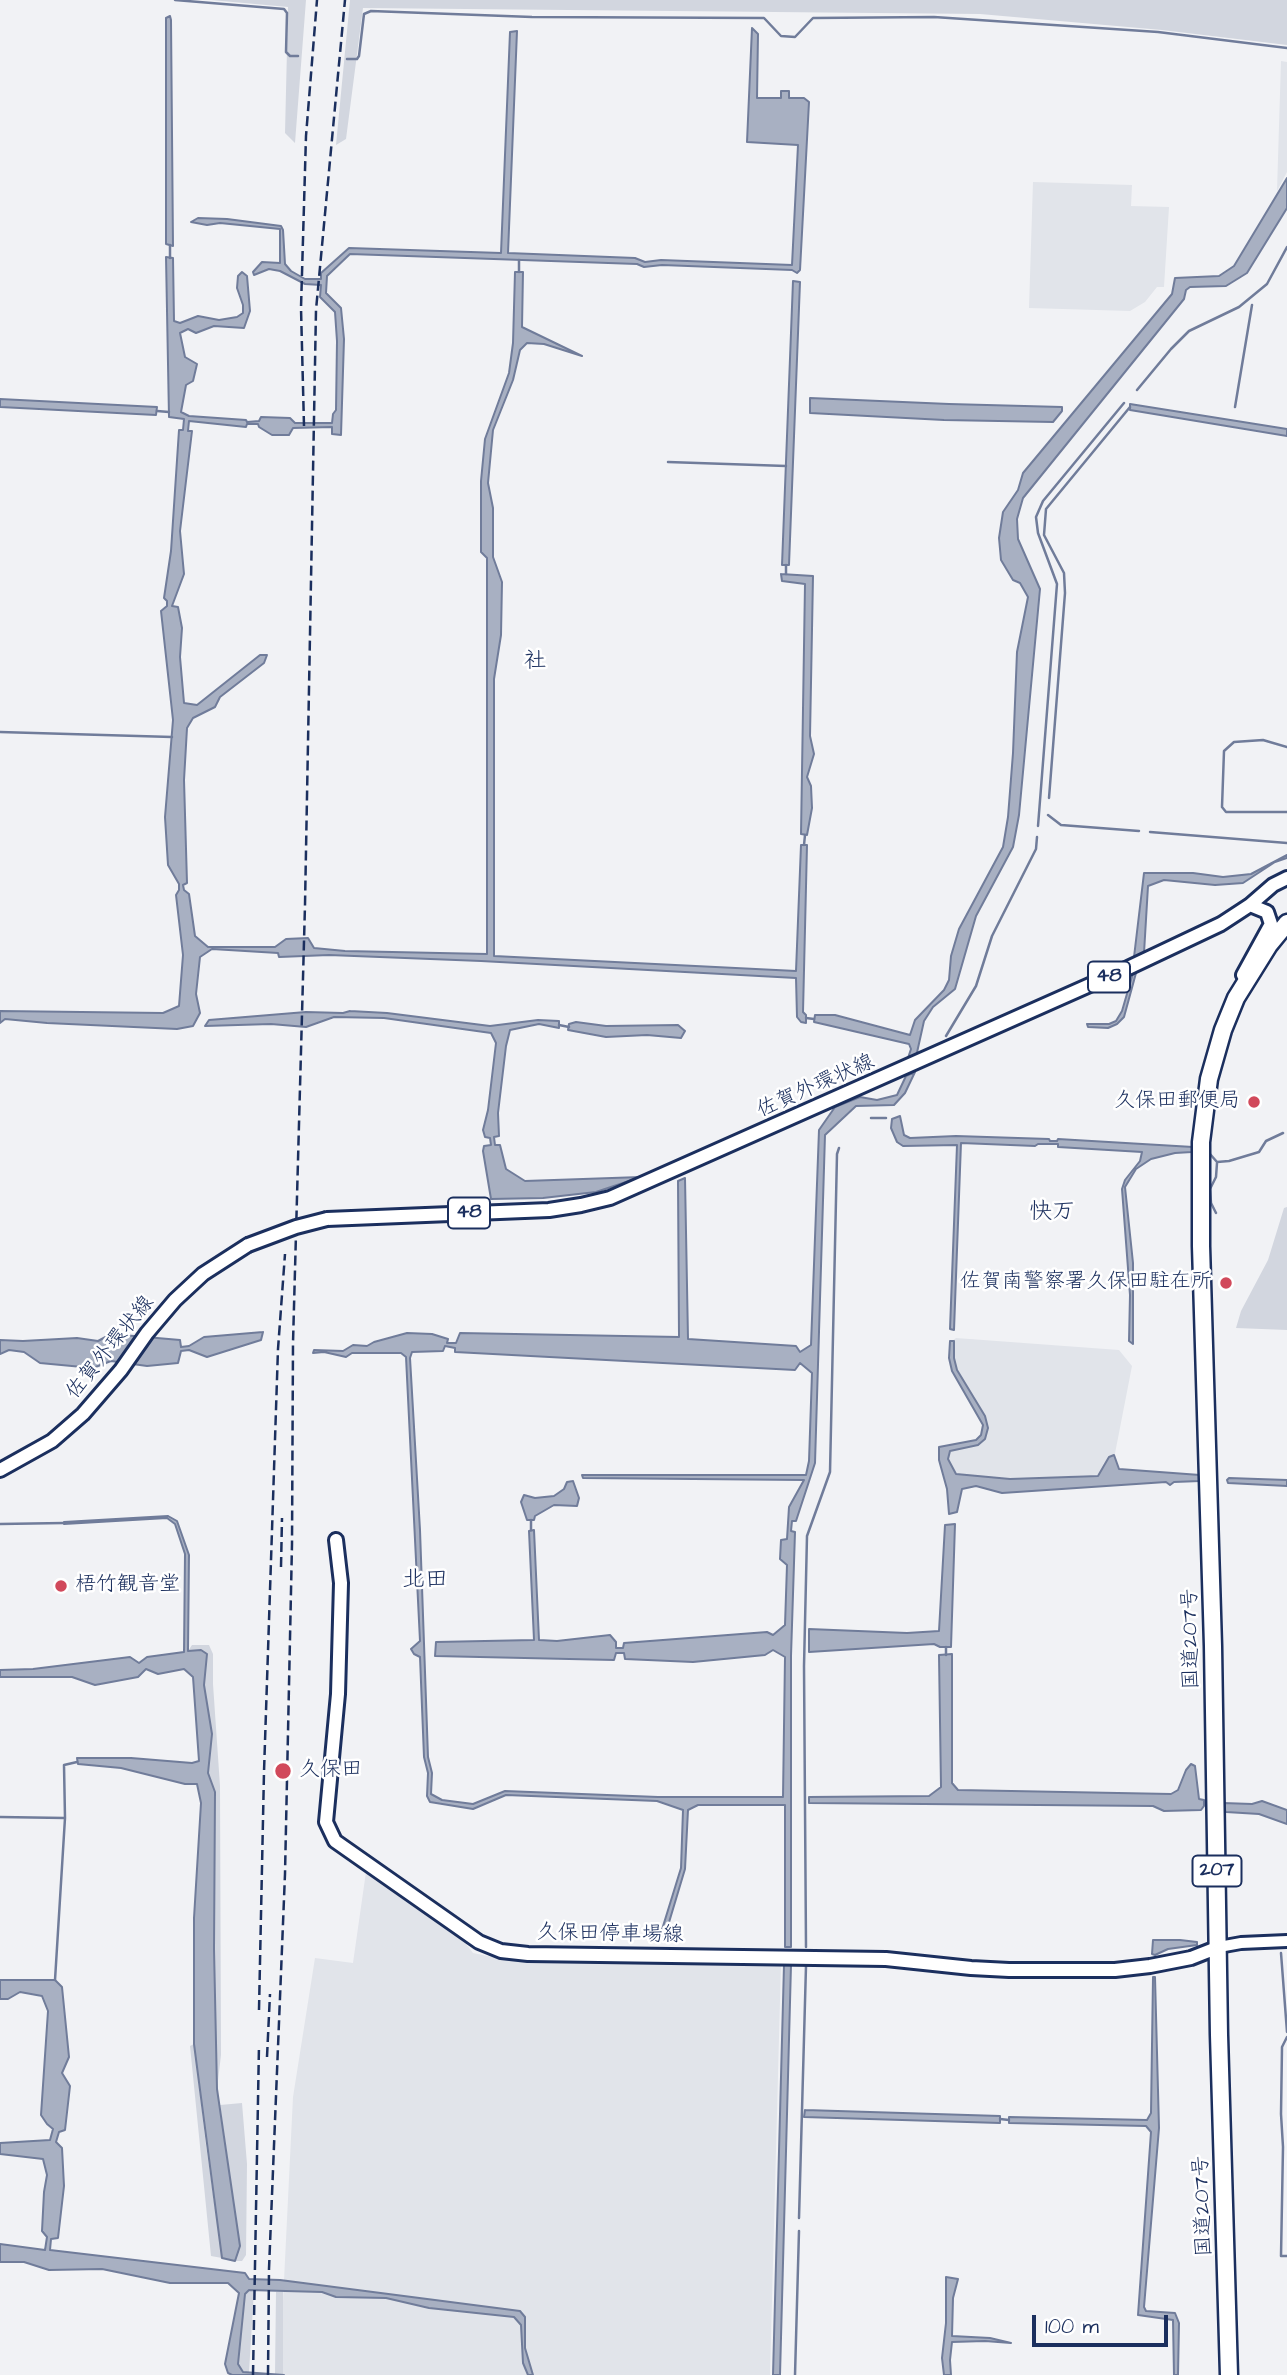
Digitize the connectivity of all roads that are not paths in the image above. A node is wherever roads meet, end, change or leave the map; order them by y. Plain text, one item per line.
1 (1287, 878) edge
2 (1250, 905) junction
3 (1287, 922) edge
4 (1236, 998) junction
5 (0, 1470) edge
6 (336, 1540) dead end
7 (1287, 1941) edge
8 (1219, 1947) junction
9 (1229, 2375) edge

1 - 2 main road, 佐賀外環状線 / 48
2 - 4 main road
2 - 5 main road, 佐賀外環状線 / 48, bridge
3 - 4 highway, 国道207号 / 207
4 - 8 highway, 国道207号 / 207
6 - 8 main road, 久保田停車場線
7 - 8 street
8 - 9 highway, 国道207号 / 207

